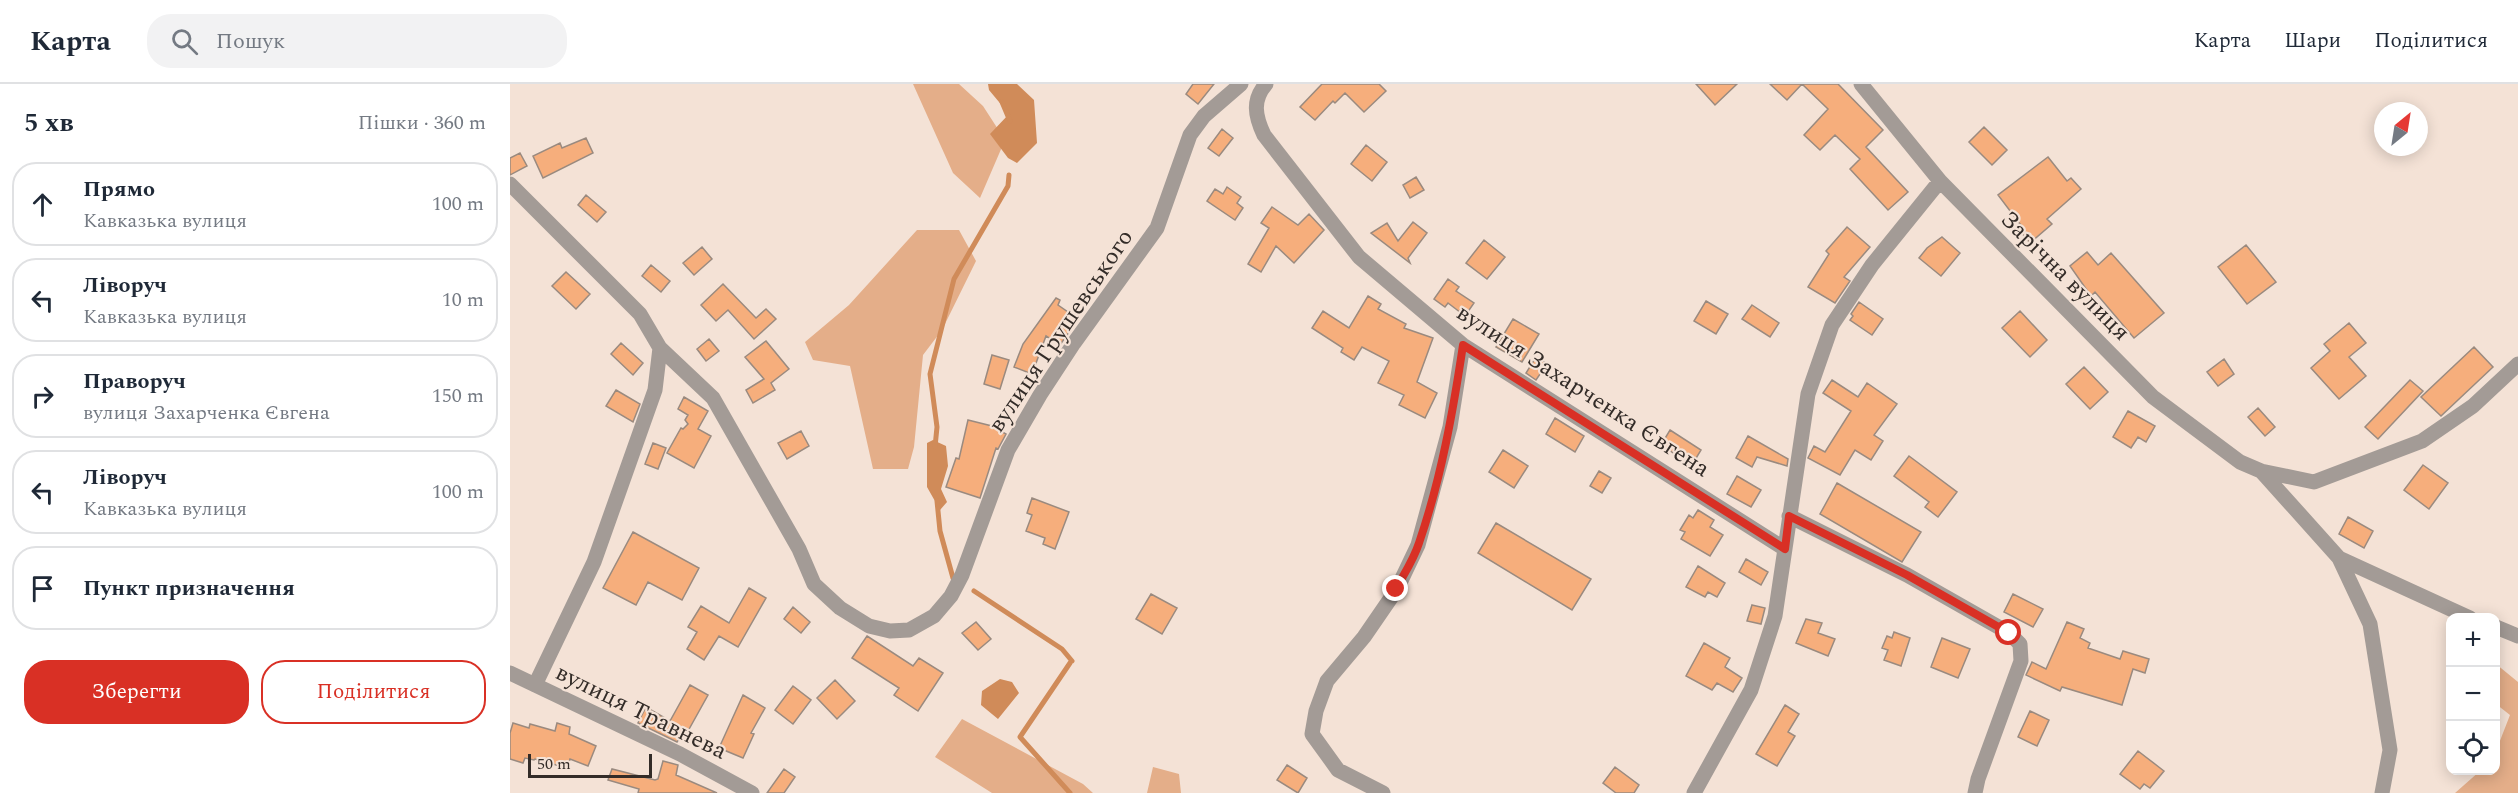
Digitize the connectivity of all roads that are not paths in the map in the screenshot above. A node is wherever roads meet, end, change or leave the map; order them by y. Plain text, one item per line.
1 (1241, 84) edge
2 (1266, 84) edge
3 (1861, 84) edge
4 (1940, 181) junction
5 (510, 184) edge
6 (1463, 345) junction
7 (660, 348) junction
8 (2518, 364) edge
9 (2261, 471) junction
10 (1789, 516) junction
11 (1785, 549) junction
12 (2338, 558) junction
13 (2459, 613) edge
14 (2500, 629) edge
15 (2518, 636) edge
16 (510, 673) edge
17 (535, 685) junction
18 (752, 793) edge
19 (1383, 793) edge
20 (1694, 793) edge
21 (1975, 793) edge
22 (2382, 793) edge

1 - 7 street, вулиця Грушевського
2 - 6 street, вулиця Захарченка Євгена
3 - 4 street, Зарічна вулиця
4 - 9 street, Зарічна вулиця
4 - 10 street
5 - 7 street, вулиця Грушевського
6 - 11 street, вулиця Захарченка Євгена
6 - 19 street
7 - 17 street
8 - 9 street, Зарічна вулиця
9 - 12 street, Зарічна вулиця
10 - 11 street
10 - 21 street
11 - 20 street
12 - 13 street, Зарічна вулиця
12 - 22 street
14 - 15 street
16 - 17 street, вулиця Травнева
17 - 18 street, вулиця Травнева

